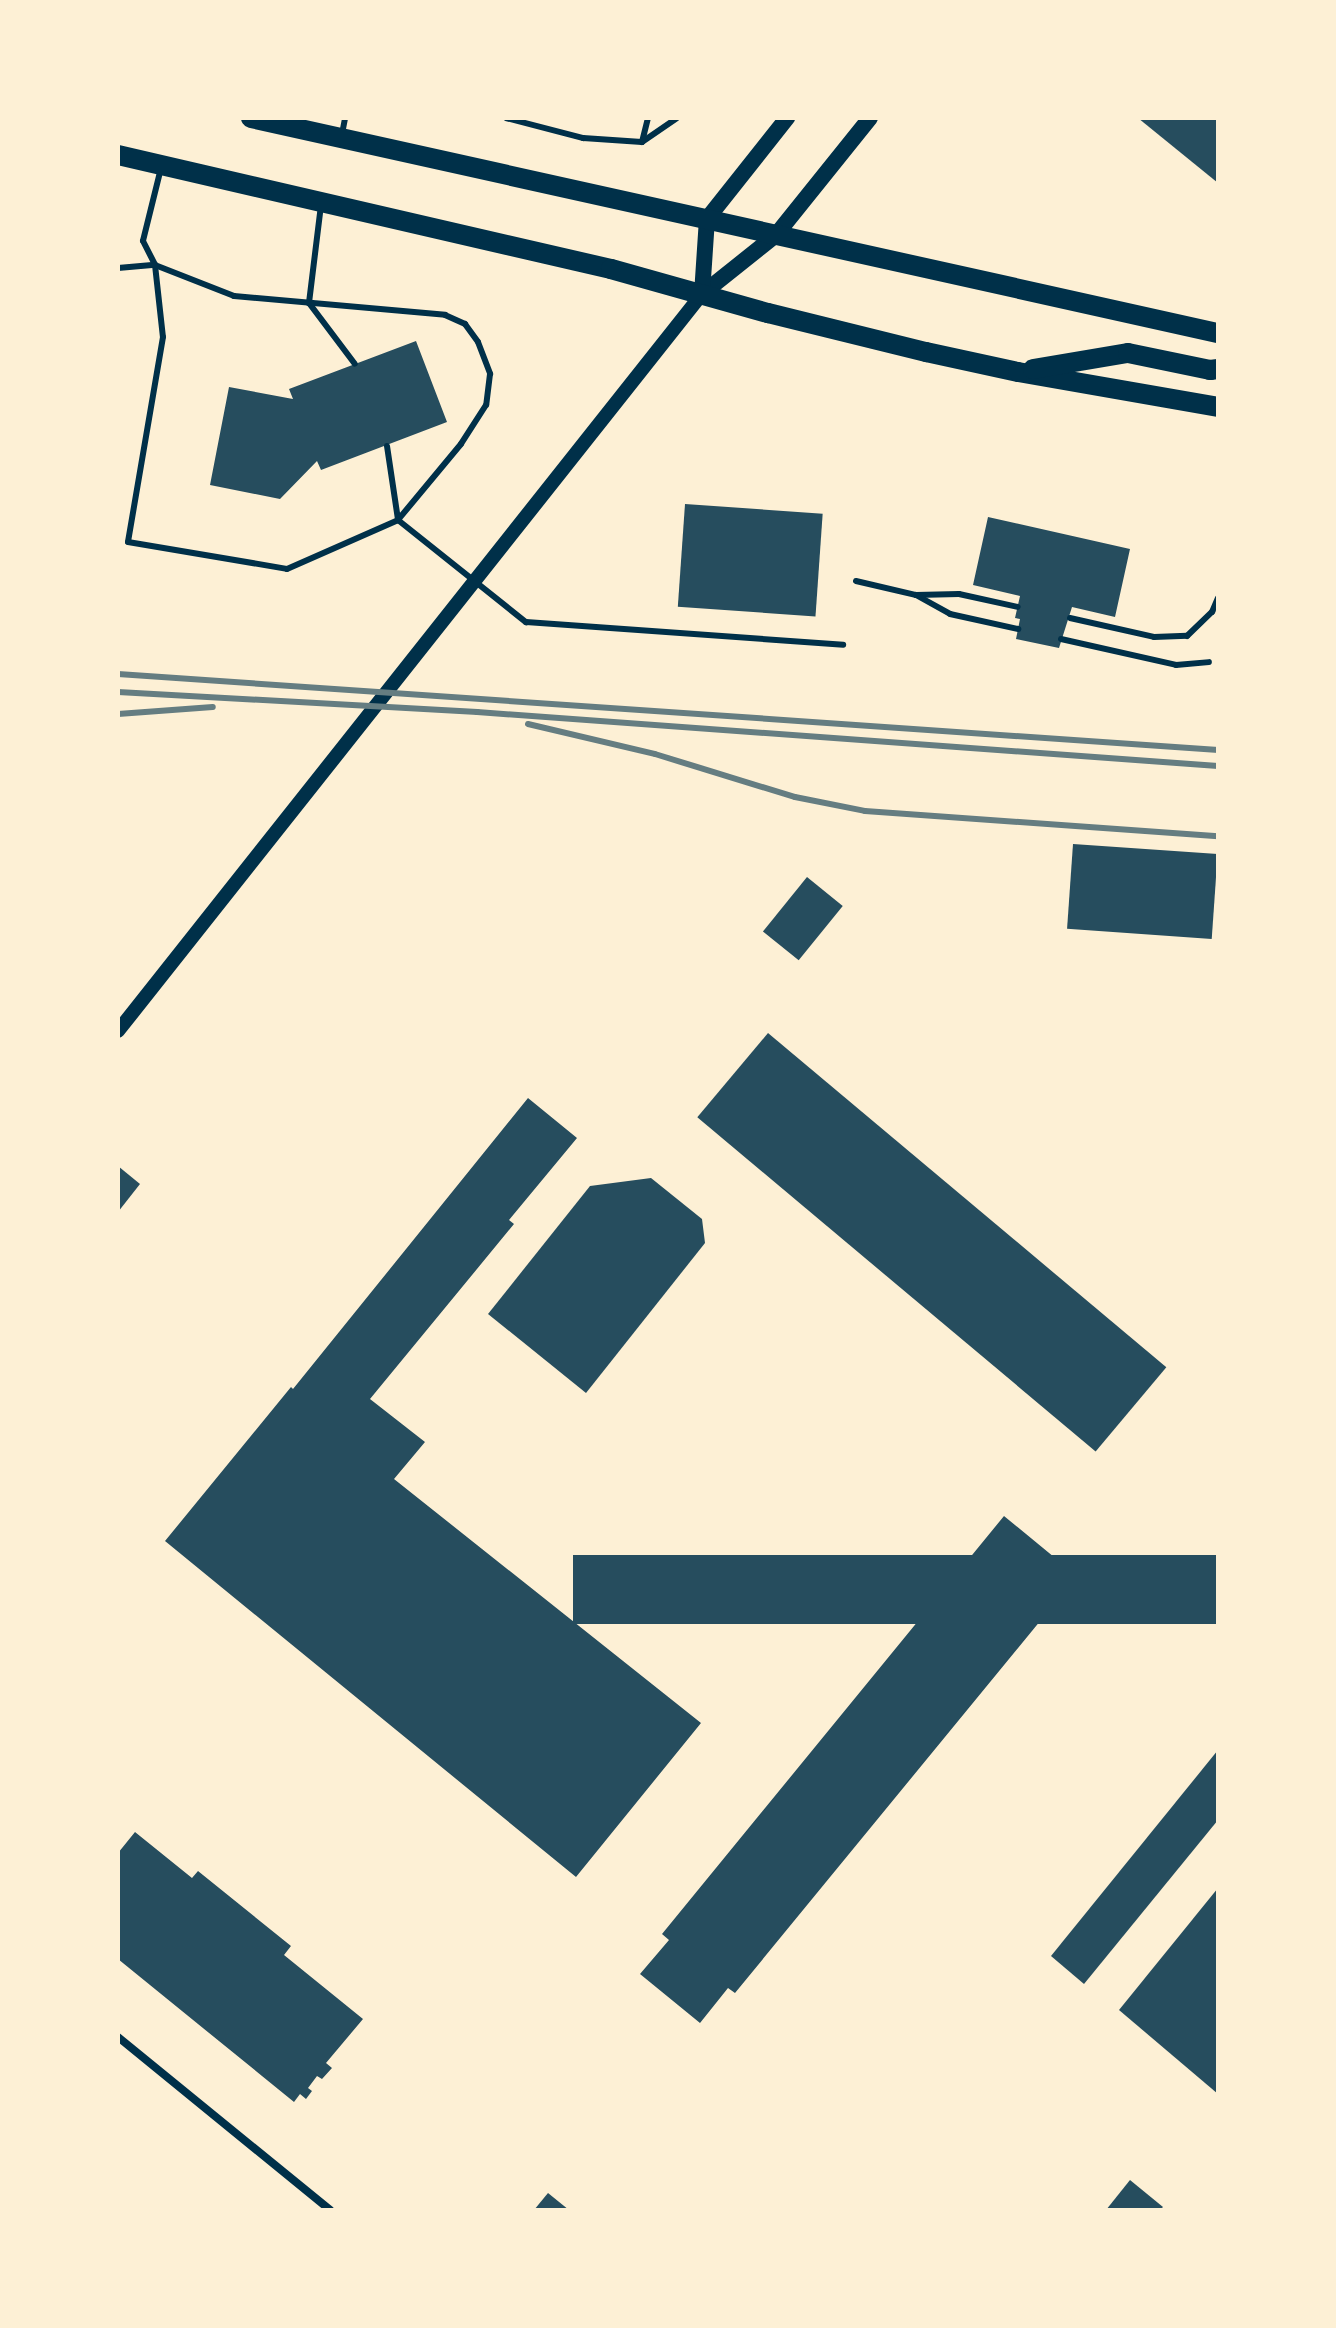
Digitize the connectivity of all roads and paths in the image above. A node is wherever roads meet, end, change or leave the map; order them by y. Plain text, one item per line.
1 (251, 118) edge
2 (506, 118) edge
3 (648, 118) edge
4 (677, 118) edge
5 (787, 118) edge
6 (870, 118) edge
7 (343, 128) edge
8 (642, 142) junction
9 (118, 155) edge
10 (162, 165) junction
11 (321, 201) junction
12 (707, 219) junction
13 (776, 235) junction
14 (155, 265) junction
15 (118, 268) edge
16 (702, 294) junction
17 (309, 303) junction
18 (1218, 333) edge
19 (355, 364) dead end
20 (1218, 369) edge
21 (1018, 372) junction
22 (1218, 407) edge
23 (387, 446) dead end
24 (398, 520) junction
25 (128, 542) junction
26 (118, 544) edge
27 (473, 581) junction
28 (856, 581) dead end
29 (916, 595) junction
30 (1218, 598) edge
31 (1018, 607) dead end
32 (1070, 618) dead end
33 (1018, 629) dead end
34 (1061, 639) dead end
35 (843, 645) dead end
36 (1209, 662) dead end
37 (118, 1031) edge
38 (118, 2037) edge
39 (330, 2210) edge

1 - 7 main road
2 - 8 lane
3 - 8 lane
4 - 8 lane
5 - 12 main road
6 - 13 main road
7 - 12 main road
9 - 10 main road
10 - 11 main road
10 - 14 lane
11 - 16 main road
11 - 17 lane
12 - 13 main road
12 - 16 main road
13 - 16 main road
13 - 18 main road
14 - 15 lane
14 - 17 lane
14 - 25 lane
16 - 21 main road
16 - 27 street
17 - 19 lane
17 - 24 lane
20 - 21 main road
21 - 22 main road
23 - 24 lane
24 - 25 lane
24 - 27 lane
25 - 26 lane
27 - 35 lane
27 - 37 street
28 - 29 lane
29 - 31 lane
29 - 33 lane
30 - 32 lane
34 - 36 lane
38 - 39 street

